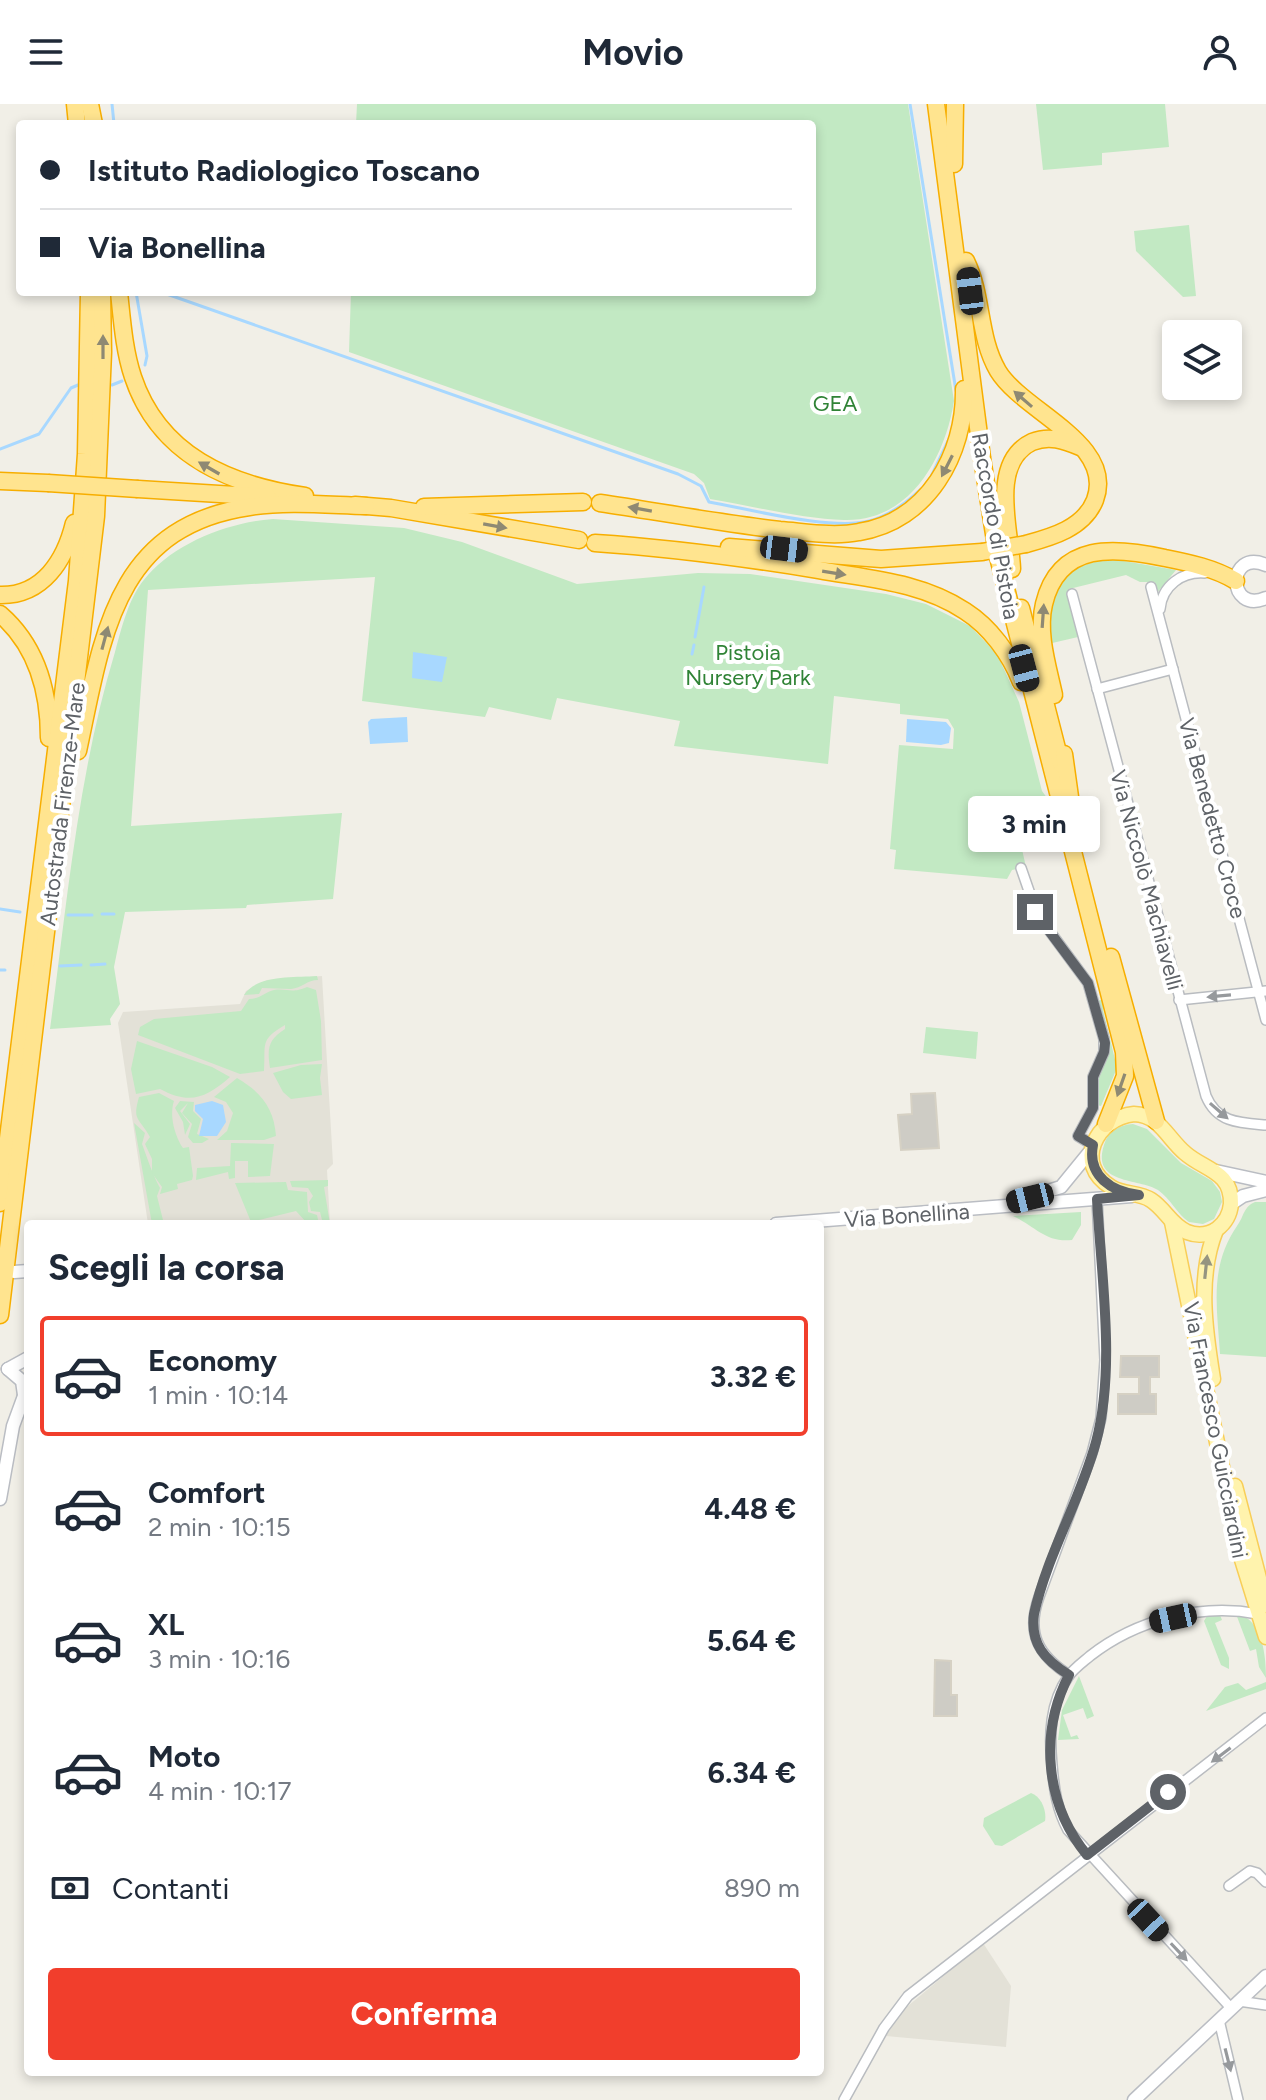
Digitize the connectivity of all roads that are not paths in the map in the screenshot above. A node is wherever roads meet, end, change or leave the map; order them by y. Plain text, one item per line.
1 (926, 104) edge
2 (936, 104) edge
3 (945, 104) edge
4 (955, 104) edge
5 (949, 165) junction
6 (966, 261) junction
7 (89, 296) edge
8 (102, 296) edge
9 (120, 296) edge
10 (966, 335) junction
11 (1082, 448) junction
12 (86, 454) junction
13 (0, 481) edge
14 (366, 506) junction
15 (391, 508) junction
16 (681, 517) junction
17 (674, 548) junction
18 (784, 549) junction
19 (1266, 565) edge
20 (1012, 569) junction
21 (1236, 583) junction
22 (1151, 587) dead end
23 (1072, 594) dead end
24 (0, 595) edge
25 (1266, 598) edge
26 (0, 614) edge
27 (1160, 617) junction
28 (1173, 669) junction
29 (1097, 689) junction
30 (1043, 739) junction
31 (1071, 804) junction
32 (1021, 868) dead end
33 (47, 878) junction
34 (1262, 992) edge
35 (1179, 1000) junction
36 (1266, 1020) edge
37 (1156, 1121) junction
38 (1106, 1124) junction
39 (1266, 1125) edge
40 (1093, 1147) junction
41 (1216, 1171) junction
42 (1266, 1182) edge
43 (1266, 1190) edge
44 (1139, 1195) junction
45 (1097, 1199) junction
46 (0, 1203) edge
47 (1231, 1204) junction
48 (989, 1209) junction
49 (824, 1221) edge
50 (1172, 1222) junction
51 (1216, 1230) junction
52 (0, 1315) edge
53 (24, 1360) edge
54 (24, 1386) edge
55 (24, 1397) edge
56 (0, 1499) edge
57 (1250, 1592) junction
58 (1232, 1609) junction
59 (1262, 1610) edge
60 (1266, 1637) edge
61 (1069, 1675) junction
62 (1266, 1718) edge
63 (1087, 1855) junction
64 (1266, 1882) edge
65 (1229, 1886) dead end
66 (1266, 1976) edge
67 (1235, 2004) junction
68 (1266, 2005) edge
69 (1219, 2020) junction
70 (844, 2100) edge
71 (1134, 2100) edge
72 (1238, 2100) edge

1 - 5 highway
2 - 5 highway, Raccordo di Pistoia
3 - 5 highway, Raccordo di Pistoia
4 - 5 highway
5 - 6 highway, Raccordo di Pistoia
5 - 10 highway, Raccordo di Pistoia
11 -> 6 highway
6 - 20 highway, Raccordo di Pistoia
7 - 12 highway, Autostrada Firenze-Mare
33 -> 8 highway, Autostrada Firenze-Mare
14 -> 9 highway
10 -> 16 highway
10 - 30 highway, Raccordo di Pistoia
11 - 18 highway, bridge
11 - 20 highway
12 - 24 highway
12 - 33 highway, Autostrada Firenze-Mare
13 - 14 highway, bridge
14 - 15 highway
33 -> 14 highway
16 -> 15 highway
15 -> 17 highway
16 - 18 highway
17 - 18 highway
17 -> 30 highway
19 - 21 main road
20 - 31 highway, Raccordo di Pistoia
21 - 25 main road
21 - 27 street
31 -> 21 highway
22 - 27 street, Via Benedetto Croce
23 - 29 street, Via Niccolò Machiavelli
26 - 33 highway
27 - 28 street, Via Benedetto Croce
28 - 29 street
28 - 34 street, Via Benedetto Croce
29 - 35 street, Via Niccolò Machiavelli
30 -> 38 highway, Raccordo di Pistoia
31 - 37 highway, Raccordo di Pistoia
32 - 40 street
33 - 46 highway, Autostrada Firenze-Mare
33 - 52 highway, Autostrada Firenze-Mare
34 -> 35 street
34 - 36 street, Via Benedetto Croce
35 -> 39 street, Via Niccolò Machiavelli
37 - 38 main road
37 - 41 main road
38 - 40 main road
40 - 44 main road
40 - 48 main road, Via Bonellina
41 - 42 main road
41 - 47 main road
43 - 47 main road
44 - 45 main road, Via Bonellina
44 - 50 main road
45 - 48 main road, Via Bonellina
45 - 61 street
47 - 51 main road, Via Francesco Guicciardini
48 - 49 main road, Via Bonellina
50 - 51 main road
50 - 57 main road, Via Francesco Guicciardini
59 -> 51 main road, Via Francesco Guicciardini
53 - 54 main road
55 - 56 main road
57 - 58 street
57 - 59 main road, Via Francesco Guicciardini
58 - 59 street
58 - 61 street
59 - 60 main road, Via Francesco Guicciardini
61 - 63 street
62 -> 63 street
63 -> 67 street
63 - 70 street
64 - 65 street
66 - 67 main road
67 - 68 street
67 - 69 main road
69 - 71 main road
69 -> 72 street

